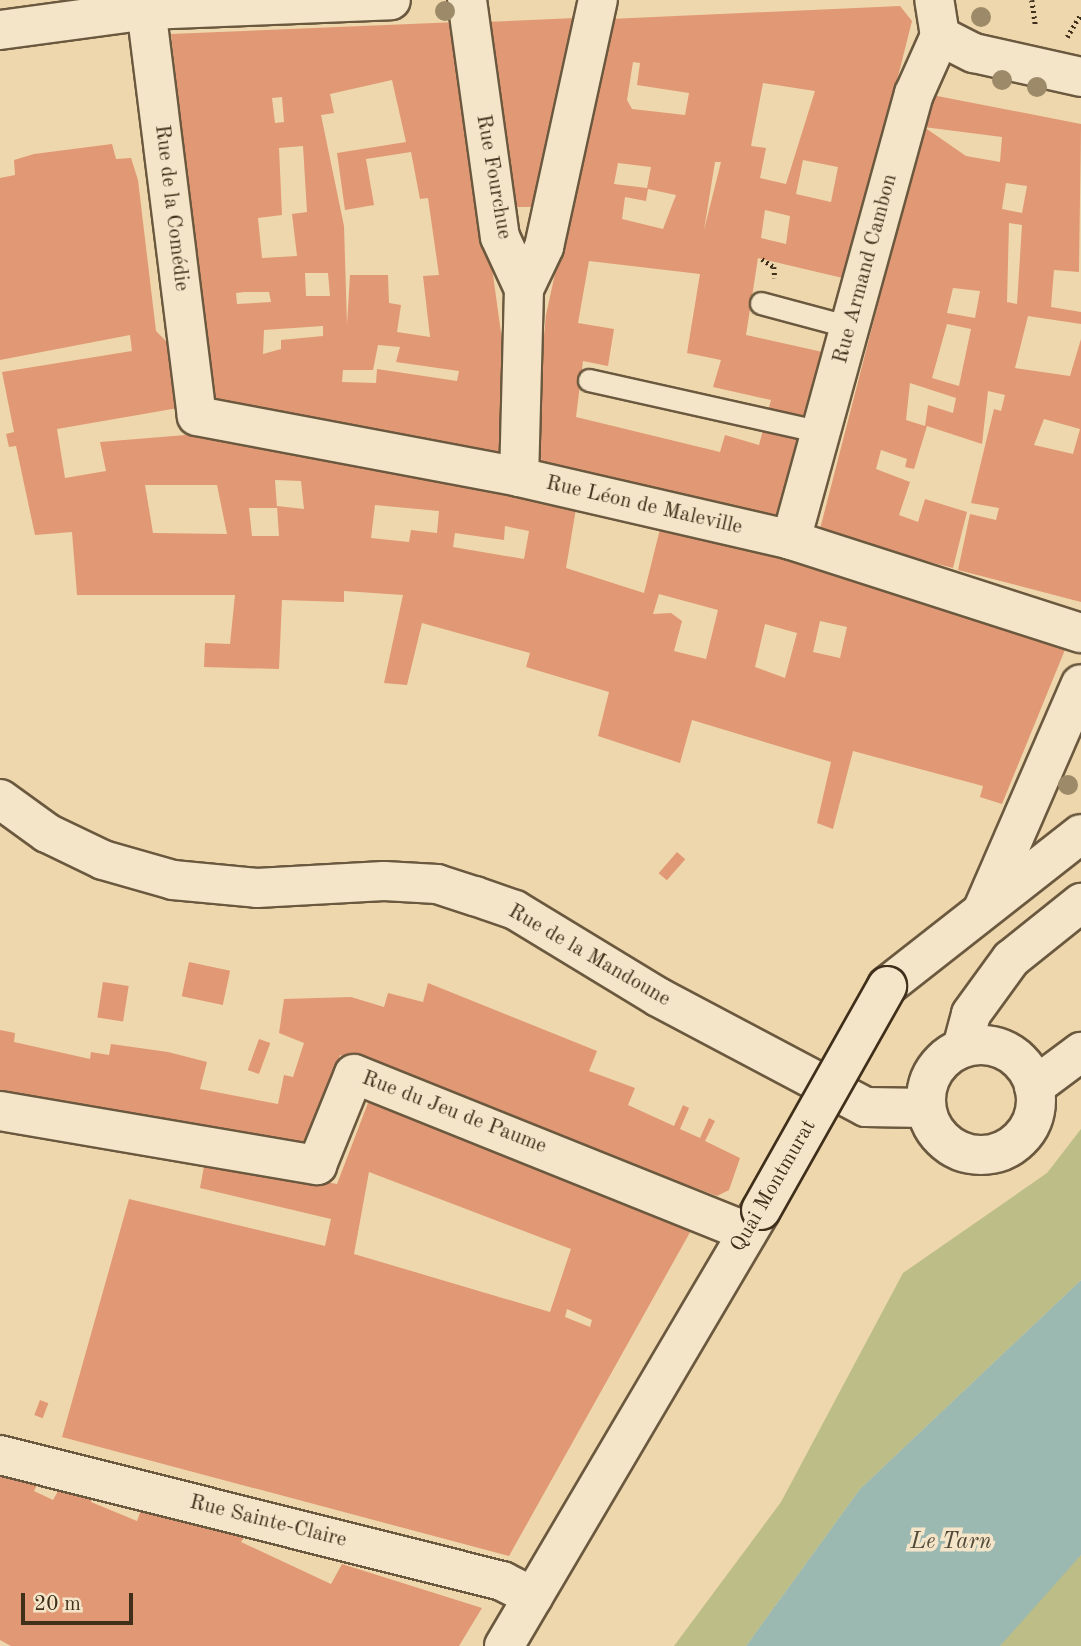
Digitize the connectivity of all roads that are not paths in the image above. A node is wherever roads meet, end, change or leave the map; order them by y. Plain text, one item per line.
1 (391, 0) edge
2 (467, 0) edge
3 (598, 0) edge
4 (146, 5) edge
5 (937, 18) edge
6 (0, 30) edge
7 (1081, 77) edge
8 (524, 289) junction
9 (761, 303) dead end
10 (850, 327) junction
11 (589, 380) dead end
12 (197, 416) joint
13 (821, 432) junction
14 (519, 477) junction
15 (791, 540) junction
16 (1081, 633) edge
17 (1081, 684) edge
18 (0, 799) edge
19 (1081, 834) edge
20 (1081, 903) edge
21 (983, 909) junction
22 (962, 1048) junction
23 (1081, 1052) edge
24 (1034, 1087) junction
25 (926, 1108) junction
26 (0, 1111) edge
27 (754, 1221) junction
28 (0, 1455) edge
29 (533, 1597) junction
30 (504, 1646) edge

1 - 4 street
2 - 8 street, Rue Fourchue
3 - 8 street
4 - 6 street
4 - 12 street, Rue de la Comédie
5 - 7 street
5 - 10 street, Rue Armand Cambon
8 - 14 street, Rue Fourchue
9 - 10 lane
10 - 13 street, Rue Armand Cambon
11 - 13 lane
12 - 14 street, Rue Léon de Maleville
13 - 15 street, Rue Armand Cambon
14 - 15 street, Rue Léon de Maleville
15 - 16 street, Rue Léon de Maleville
17 - 21 street
18 - 25 street, Rue de la Mandoune
19 - 21 street, Quai Montmurat
20 - 22 street
21 - 27 street, Quai Montmurat, bridge
22 - 24 street
22 - 25 street
23 - 24 street
24 - 25 street
26 - 27 street, Rue du Jeu de Paume
27 - 29 street, Quai Montmurat
28 - 29 street, Rue Sainte-Claire
29 - 30 street, Quai Montmurat

